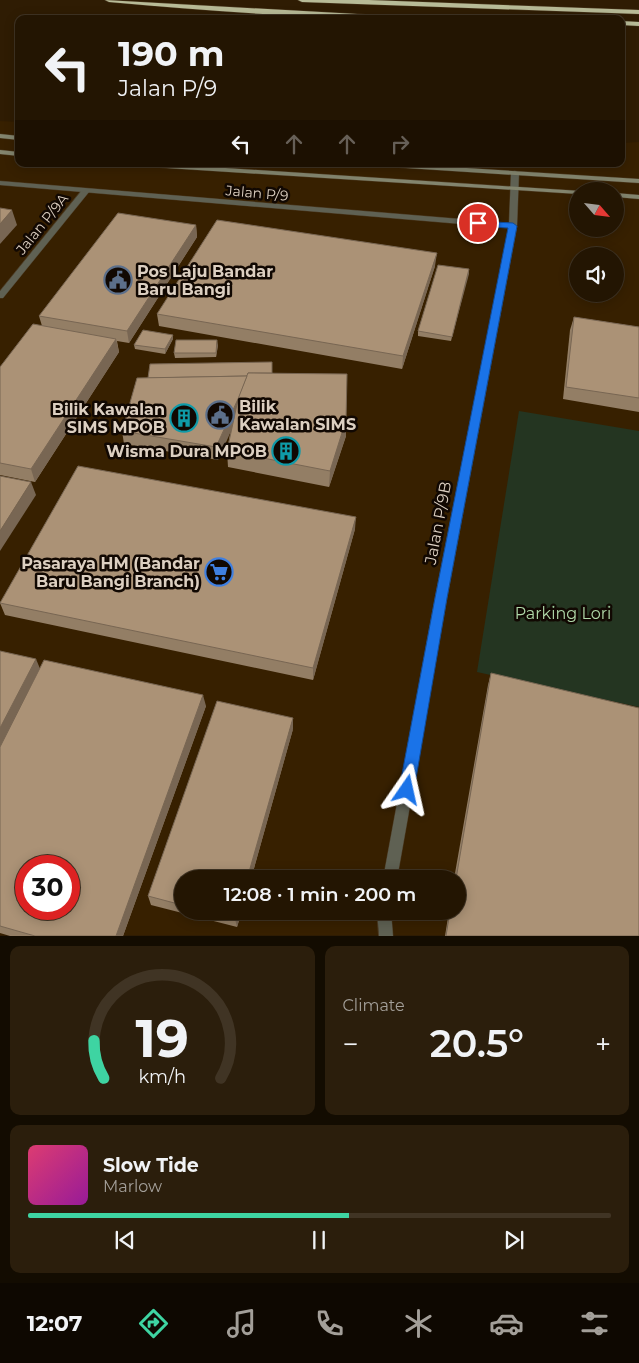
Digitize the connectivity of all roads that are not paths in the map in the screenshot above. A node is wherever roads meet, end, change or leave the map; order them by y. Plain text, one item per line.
1 (108, 0) edge
2 (302, 0) edge
3 (639, 12) edge
4 (335, 15) edge
5 (625, 23) edge
6 (639, 24) edge
7 (0, 136) edge
8 (15, 138) edge
9 (0, 152) edge
10 (15, 154) edge
11 (183, 167) edge
12 (422, 167) edge
13 (515, 173) junction
14 (639, 181) edge
15 (0, 183) edge
16 (516, 188) junction
17 (569, 191) edge
18 (85, 192) junction
19 (624, 196) edge
20 (639, 197) edge
21 (513, 226) junction
22 (0, 296) edge
23 (392, 870) edge
24 (385, 920) edge
25 (386, 936) edge

1 - 4 highway
2 - 3 highway
5 - 6 highway
7 - 8 main road
9 - 10 main road
11 - 16 main road
12 - 13 main road
13 - 14 main road
13 - 16 street, Jalan P/9B
15 - 18 street, Jalan P/9
16 - 17 main road
16 - 21 street, Jalan P/9B
18 - 21 street, Jalan P/9
18 - 22 street, Jalan P/9A
19 - 20 main road
21 - 23 street, Jalan P/9B
24 - 25 street

